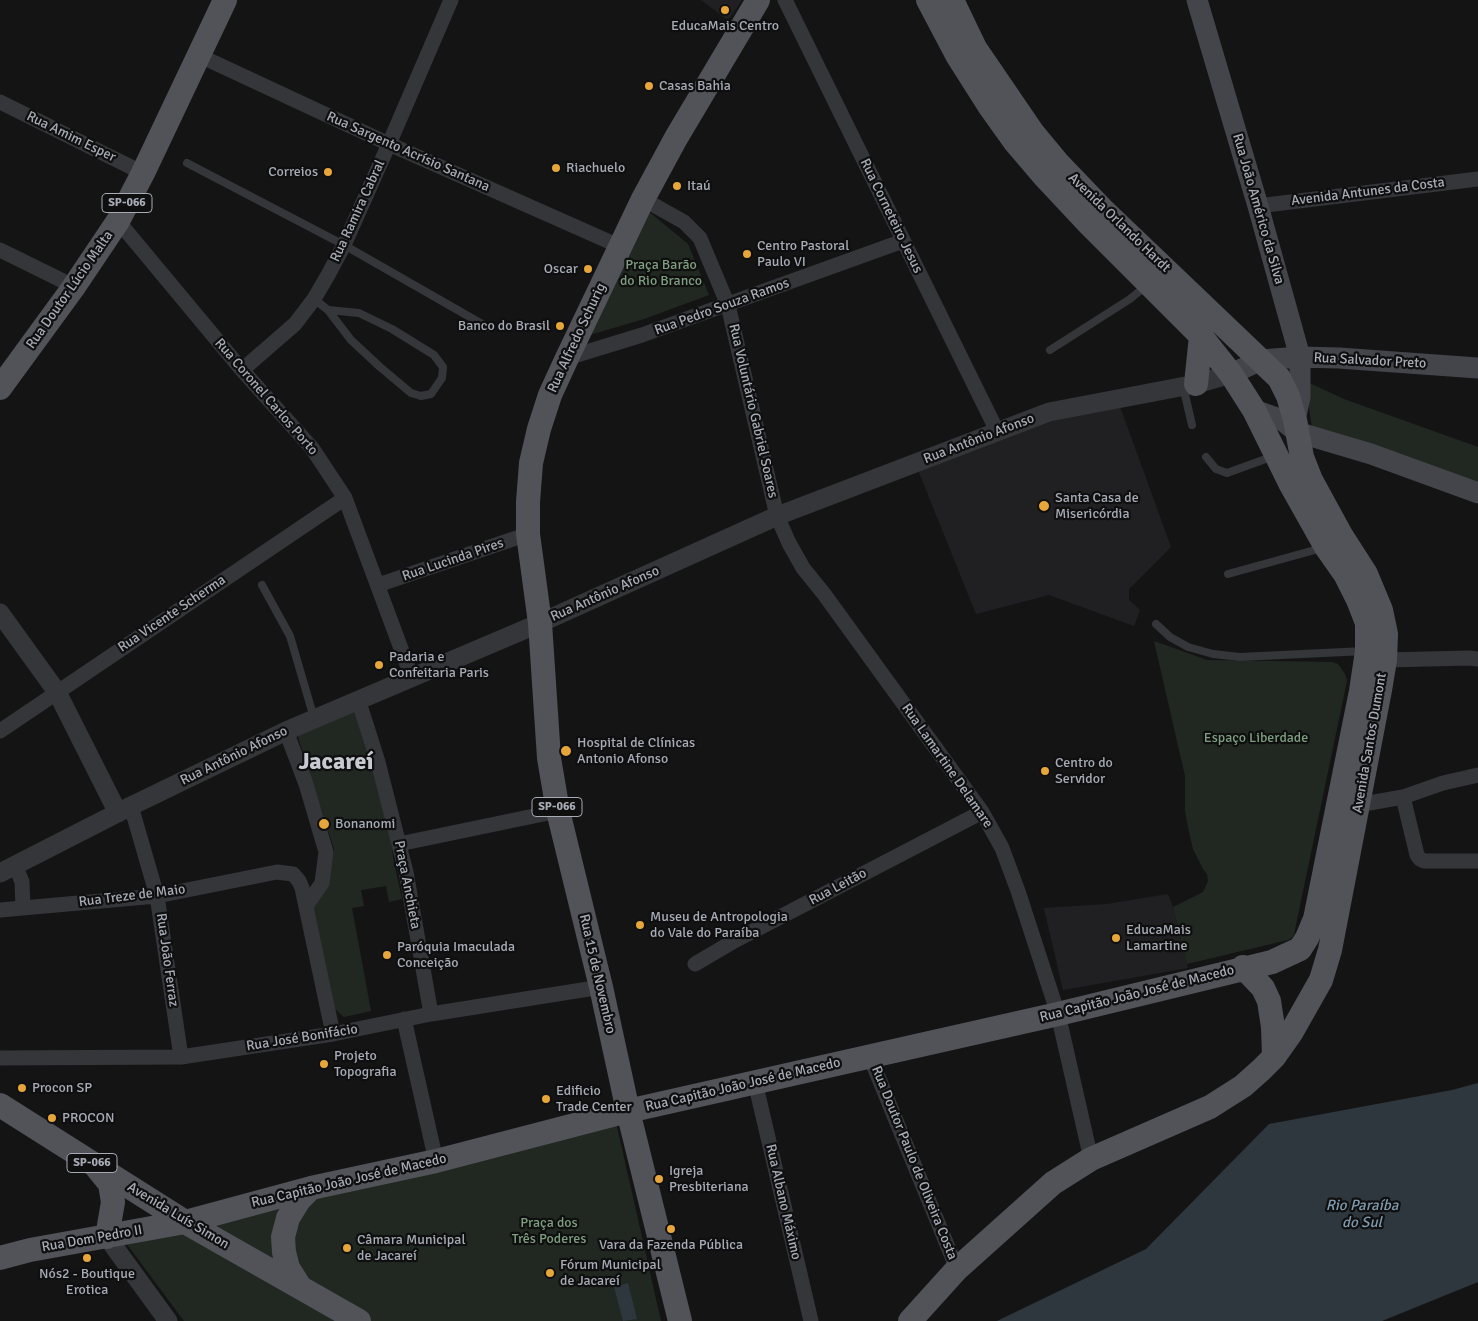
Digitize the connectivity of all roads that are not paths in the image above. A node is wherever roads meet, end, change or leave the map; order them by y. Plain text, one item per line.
1 (225, 0) edge
2 (451, 0) edge
3 (758, 0) edge
4 (785, 0) edge
5 (928, 0) edge
6 (952, 0) edge
7 (1197, 0) edge
8 (198, 56) junction
9 (0, 102) edge
10 (389, 144) junction
11 (187, 163) dead end
12 (143, 173) junction
13 (1478, 178) edge
14 (642, 199) junction
15 (1258, 206) junction
16 (118, 222) junction
17 (903, 241) junction
18 (344, 245) junction
19 (619, 246) junction
20 (0, 250) edge
21 (1148, 284) junction
22 (73, 288) junction
23 (314, 299) junction
24 (728, 305) junction
25 (328, 310) junction
26 (489, 328) dead end
27 (1201, 336) junction
28 (1050, 350) dead end
29 (1300, 357) junction
30 (567, 358) junction
31 (1261, 360) junction
32 (1478, 368) edge
33 (242, 370) junction
34 (1231, 374) junction
35 (1190, 385) junction
36 (0, 388) edge
37 (1254, 410) junction
38 (1192, 425) dead end
39 (1296, 426) junction
40 (997, 431) junction
41 (1276, 455) junction
42 (1206, 457) dead end
43 (1478, 493) edge
44 (345, 498) junction
45 (777, 516) junction
46 (528, 534) junction
47 (1326, 547) junction
48 (1228, 574) dead end
49 (378, 585) junction
50 (262, 586) dead end
51 (0, 613) edge
52 (540, 623) junction
53 (1156, 624) dead end
54 (1376, 656) junction
55 (1478, 660) edge
56 (412, 678) junction
57 (57, 692) junction
58 (358, 700) junction
59 (314, 718) junction
60 (0, 731) edge
61 (286, 731) junction
62 (1478, 775) edge
63 (1403, 797) junction
64 (1358, 805) junction
65 (125, 809) junction
66 (558, 811) junction
67 (982, 812) junction
68 (399, 844) junction
69 (1478, 860) edge
70 (6, 870) edge
71 (157, 896) junction
72 (306, 906) junction
73 (23, 908) junction
74 (0, 910) edge
75 (1300, 949) joint
76 (695, 964) dead end
77 (1243, 967) junction
78 (601, 988) junction
79 (431, 1014) junction
80 (1058, 1014) junction
81 (404, 1020) junction
82 (333, 1034) junction
83 (181, 1056) junction
84 (870, 1056) junction
85 (0, 1058) edge
86 (1274, 1058) junction
87 (755, 1082) junction
88 (0, 1104) edge
89 (628, 1111) junction
90 (1091, 1158) junction
91 (436, 1161) junction
92 (95, 1165) junction
93 (311, 1188) junction
94 (185, 1222) junction
95 (107, 1237) junction
96 (0, 1258) edge
97 (957, 1269) junction
98 (300, 1288) junction
99 (168, 1321) edge
100 (359, 1321) edge
101 (680, 1321) edge
102 (811, 1321) edge
103 (910, 1321) edge

1 - 8 main road, Rua Doutor Lúcio Malta / SP-066
2 - 10 street, Rua Ramira Cabral
3 - 14 main road, Rua Alfredo Schurig / SP-066
4 - 17 street, Rua Corneteiro Jesus
5 - 21 main road, Avenida Orlando Hardt
6 - 31 main road, Avenida Orlando Hardt
7 - 15 main road, Rua João Américo da Silva
8 - 10 street, Rua Sargento Acrísio Santana
8 - 12 main road, Rua Doutor Lúcio Malta / SP-066
9 - 12 street, Rua Amim Esper
10 - 18 street, Rua Ramira Cabral
10 - 19 street, Rua Sargento Acrísio Santana
11 - 18 lane
12 - 16 main road, Rua Doutor Lúcio Malta / SP-066
13 - 15 street, Avenida Antunes da Costa
14 - 19 main road, Rua Alfredo Schurig / SP-066
14 - 24 street
15 - 29 main road, Rua João Américo da Silva
16 - 22 main road, Rua Doutor Lúcio Malta / SP-066
16 - 33 street, Rua Coronel Carlos Porto
17 - 24 street, Rua Pedro Souza Ramos
17 - 40 street, Rua Corneteiro Jesus
18 - 23 street, Rua Ramira Cabral
18 - 26 lane
19 - 30 main road, Rua Alfredo Schurig / SP-066
20 - 22 street
21 - 27 main road, Avenida Orlando Hardt
21 - 28 lane
22 - 36 main road, Rua Doutor Lúcio Malta / SP-066
23 - 25 lane
23 - 33 street, Rua Ramira Cabral
24 - 30 street, Rua Pedro Souza Ramos
24 - 45 street, Rua Voluntário Gabriel Soares
25 - 25 lane
27 - 34 main road, Avenida Orlando Hardt
27 - 35 main road
29 - 31 main road, Rua Salvador Preto
29 - 32 main road, Rua Salvador Preto
29 - 39 main road, Rua João Américo da Silva
30 - 46 main road, Rua Alfredo Schurig / SP-066
31 - 34 main road
31 - 39 main road, Avenida Orlando Hardt
33 - 44 street, Rua Coronel Carlos Porto
34 - 35 street, Rua Antônio Afonso
34 - 37 main road, Avenida Santos Dumont
35 - 38 lane
35 - 40 street, Rua Antônio Afonso
37 - 39 main road
37 - 41 main road, Avenida Santos Dumont
39 - 43 main road
39 - 54 main road, Avenida Santos Dumont
40 - 45 street, Rua Antônio Afonso
41 - 42 lane
41 - 47 main road, Avenida Santos Dumont
44 - 49 street, Rua Coronel Carlos Porto
44 - 57 street, Rua Vicente Scherma
45 - 52 street, Rua Antônio Afonso
45 - 67 street, Rua Lamartine Delamare
46 - 49 street, Rua Lucinda Pires
46 - 52 main road, Rua Alfredo Schurig / SP-066
47 - 48 lane
47 - 54 main road, Avenida Santos Dumont
49 - 56 street, Rua Coronel Carlos Porto
50 - 59 lane
51 - 57 street
52 - 56 street, Rua Antônio Afonso
52 - 66 main road, Rua 15 de Novembro / SP-066
53 - 54 lane
54 - 55 street
54 - 64 main road, Avenida Santos Dumont
54 - 75 main road, Avenida Santos Dumont
56 - 58 street, Rua Antônio Afonso
57 - 60 street, Rua Vicente Scherma
57 - 65 street
58 - 59 street, Rua Antônio Afonso
58 - 68 street, Praça Anchieta
59 - 61 street, Rua Antônio Afonso
61 - 65 street, Rua Antônio Afonso
61 - 72 street
62 - 63 street
63 - 64 street
63 - 69 street
64 - 86 main road, Avenida Santos Dumont
65 - 70 street, Rua Antônio Afonso
65 - 71 street, Rua João Ferraz
66 - 68 street
66 - 78 main road, Rua 15 de Novembro / SP-066
67 - 76 street, Rua Leitão
67 - 80 street, Rua Lamartine Delamare
68 - 79 street, Praça Anchieta
70 - 73 street
71 - 72 street, Rua Treze de Maio
71 - 73 street, Rua Treze de Maio
71 - 83 street, Rua João Ferraz
72 - 82 street
73 - 74 street, Rua Treze de Maio
75 - 77 main road, Rua Capitão João José de Macedo
77 - 80 main road, Rua Capitão João José de Macedo
77 - 86 main road
78 - 79 street, Rua José Bonifácio
78 - 89 main road, Rua 15 de Novembro / SP-066
79 - 81 street, Rua José Bonifácio
80 - 84 main road, Rua Capitão João José de Macedo
80 - 90 street, Rua Lamartine Delamare
81 - 82 street, Rua José Bonifácio
81 - 91 street
82 - 83 street, Rua José Bonifácio
83 - 85 street, Rua José Bonifácio
84 - 87 main road, Rua Capitão João José de Macedo
84 - 97 street, Rua Doutor Paulo de Oliveira Costa
86 - 90 main road, Avenida Santos Dumont
87 - 89 main road, Rua Capitão João José de Macedo
87 - 102 street, Rua Albano Máximo
88 - 92 main road, Avenida Luís Simon / SP-066
89 - 91 main road, Rua Capitão João José de Macedo
89 - 101 main road, Rua 15 de Novembro / SP-066
90 - 97 main road, Avenida Santos Dumont
91 - 93 main road, Rua Capitão João José de Macedo
92 - 94 main road, Avenida Luís Simon / SP-066
92 - 95 main road
93 - 94 main road, Rua Capitão João José de Macedo
93 - 98 main road
94 - 95 main road, Rua Dom Pedro II
94 - 98 main road, Avenida Luís Simon / SP-066
95 - 96 main road, Rua Dom Pedro II
95 - 99 street
97 - 103 main road, Avenida Santos Dumont
98 - 100 main road, Avenida Luís Simon / SP-066

